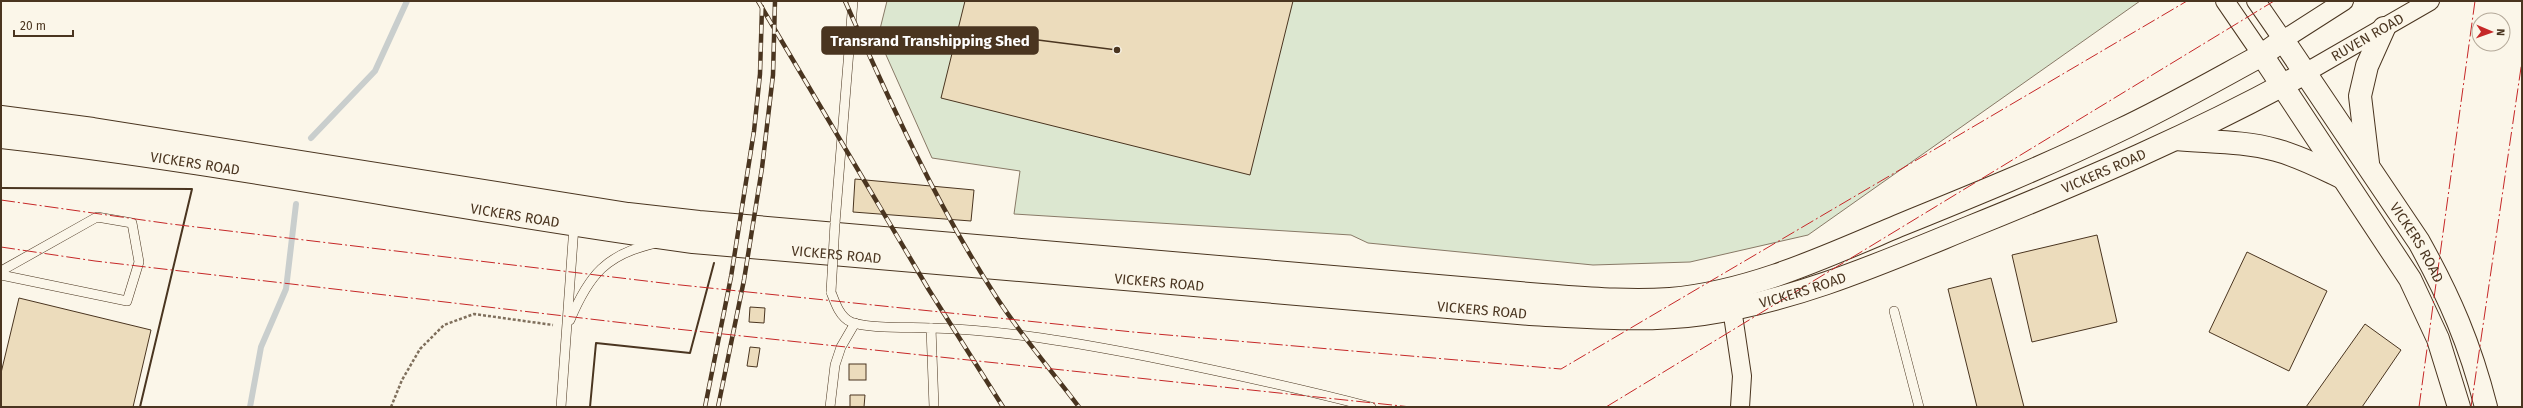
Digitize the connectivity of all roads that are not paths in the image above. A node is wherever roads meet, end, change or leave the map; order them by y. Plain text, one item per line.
1 (853, 1) edge
2 (2225, 1) edge
3 (2256, 1) edge
4 (2344, 1) edge
5 (2430, 1) edge
6 (2384, 28) junction
7 (2284, 40) junction
8 (2262, 55) junction
9 (2305, 73) junction
10 (2281, 86) junction
11 (1, 117) edge
12 (1, 137) edge
13 (2176, 140) junction
14 (2369, 169) junction
15 (2342, 178) junction
16 (570, 218) junction
17 (673, 240) junction
18 (1, 271) edge
19 (1, 275) edge
20 (1731, 299) junction
21 (1894, 311) dead end
22 (855, 323) junction
23 (567, 326) junction
24 (931, 328) junction
25 (561, 407) edge
26 (830, 407) edge
27 (934, 407) edge
28 (1371, 407) edge
29 (1740, 407) edge
30 (1919, 407) edge
31 (2458, 407) edge
32 (2486, 407) edge

1 - 22 lane, bridge
2 - 8 street
3 - 7 street
4 - 7 street
5 - 6 street, RUVEN ROAD
6 - 9 street, RUVEN ROAD
6 - 14 main road
7 - 8 main road, VICKERS ROAD
7 - 9 main road, VICKERS ROAD
8 - 10 main road, VICKERS ROAD
8 - 20 main road, VICKERS ROAD
9 - 10 main road, VICKERS ROAD
9 - 14 main road, VICKERS ROAD
10 - 13 main road, VICKERS ROAD
10 - 15 main road, VICKERS ROAD
11 - 16 main road, VICKERS ROAD
12 - 16 main road, VICKERS ROAD
13 - 15 main road
13 - 20 main road, VICKERS ROAD
14 - 32 main road, VICKERS ROAD
15 - 31 main road, VICKERS ROAD
16 - 17 main road, VICKERS ROAD
16 - 20 main road, VICKERS ROAD
16 - 23 lane
17 - 20 main road, VICKERS ROAD
17 - 23 lane
18 - 19 lane
20 - 29 street
21 - 30 lane
22 - 24 lane
22 - 26 lane
23 - 25 lane
24 - 27 lane
24 - 28 lane

